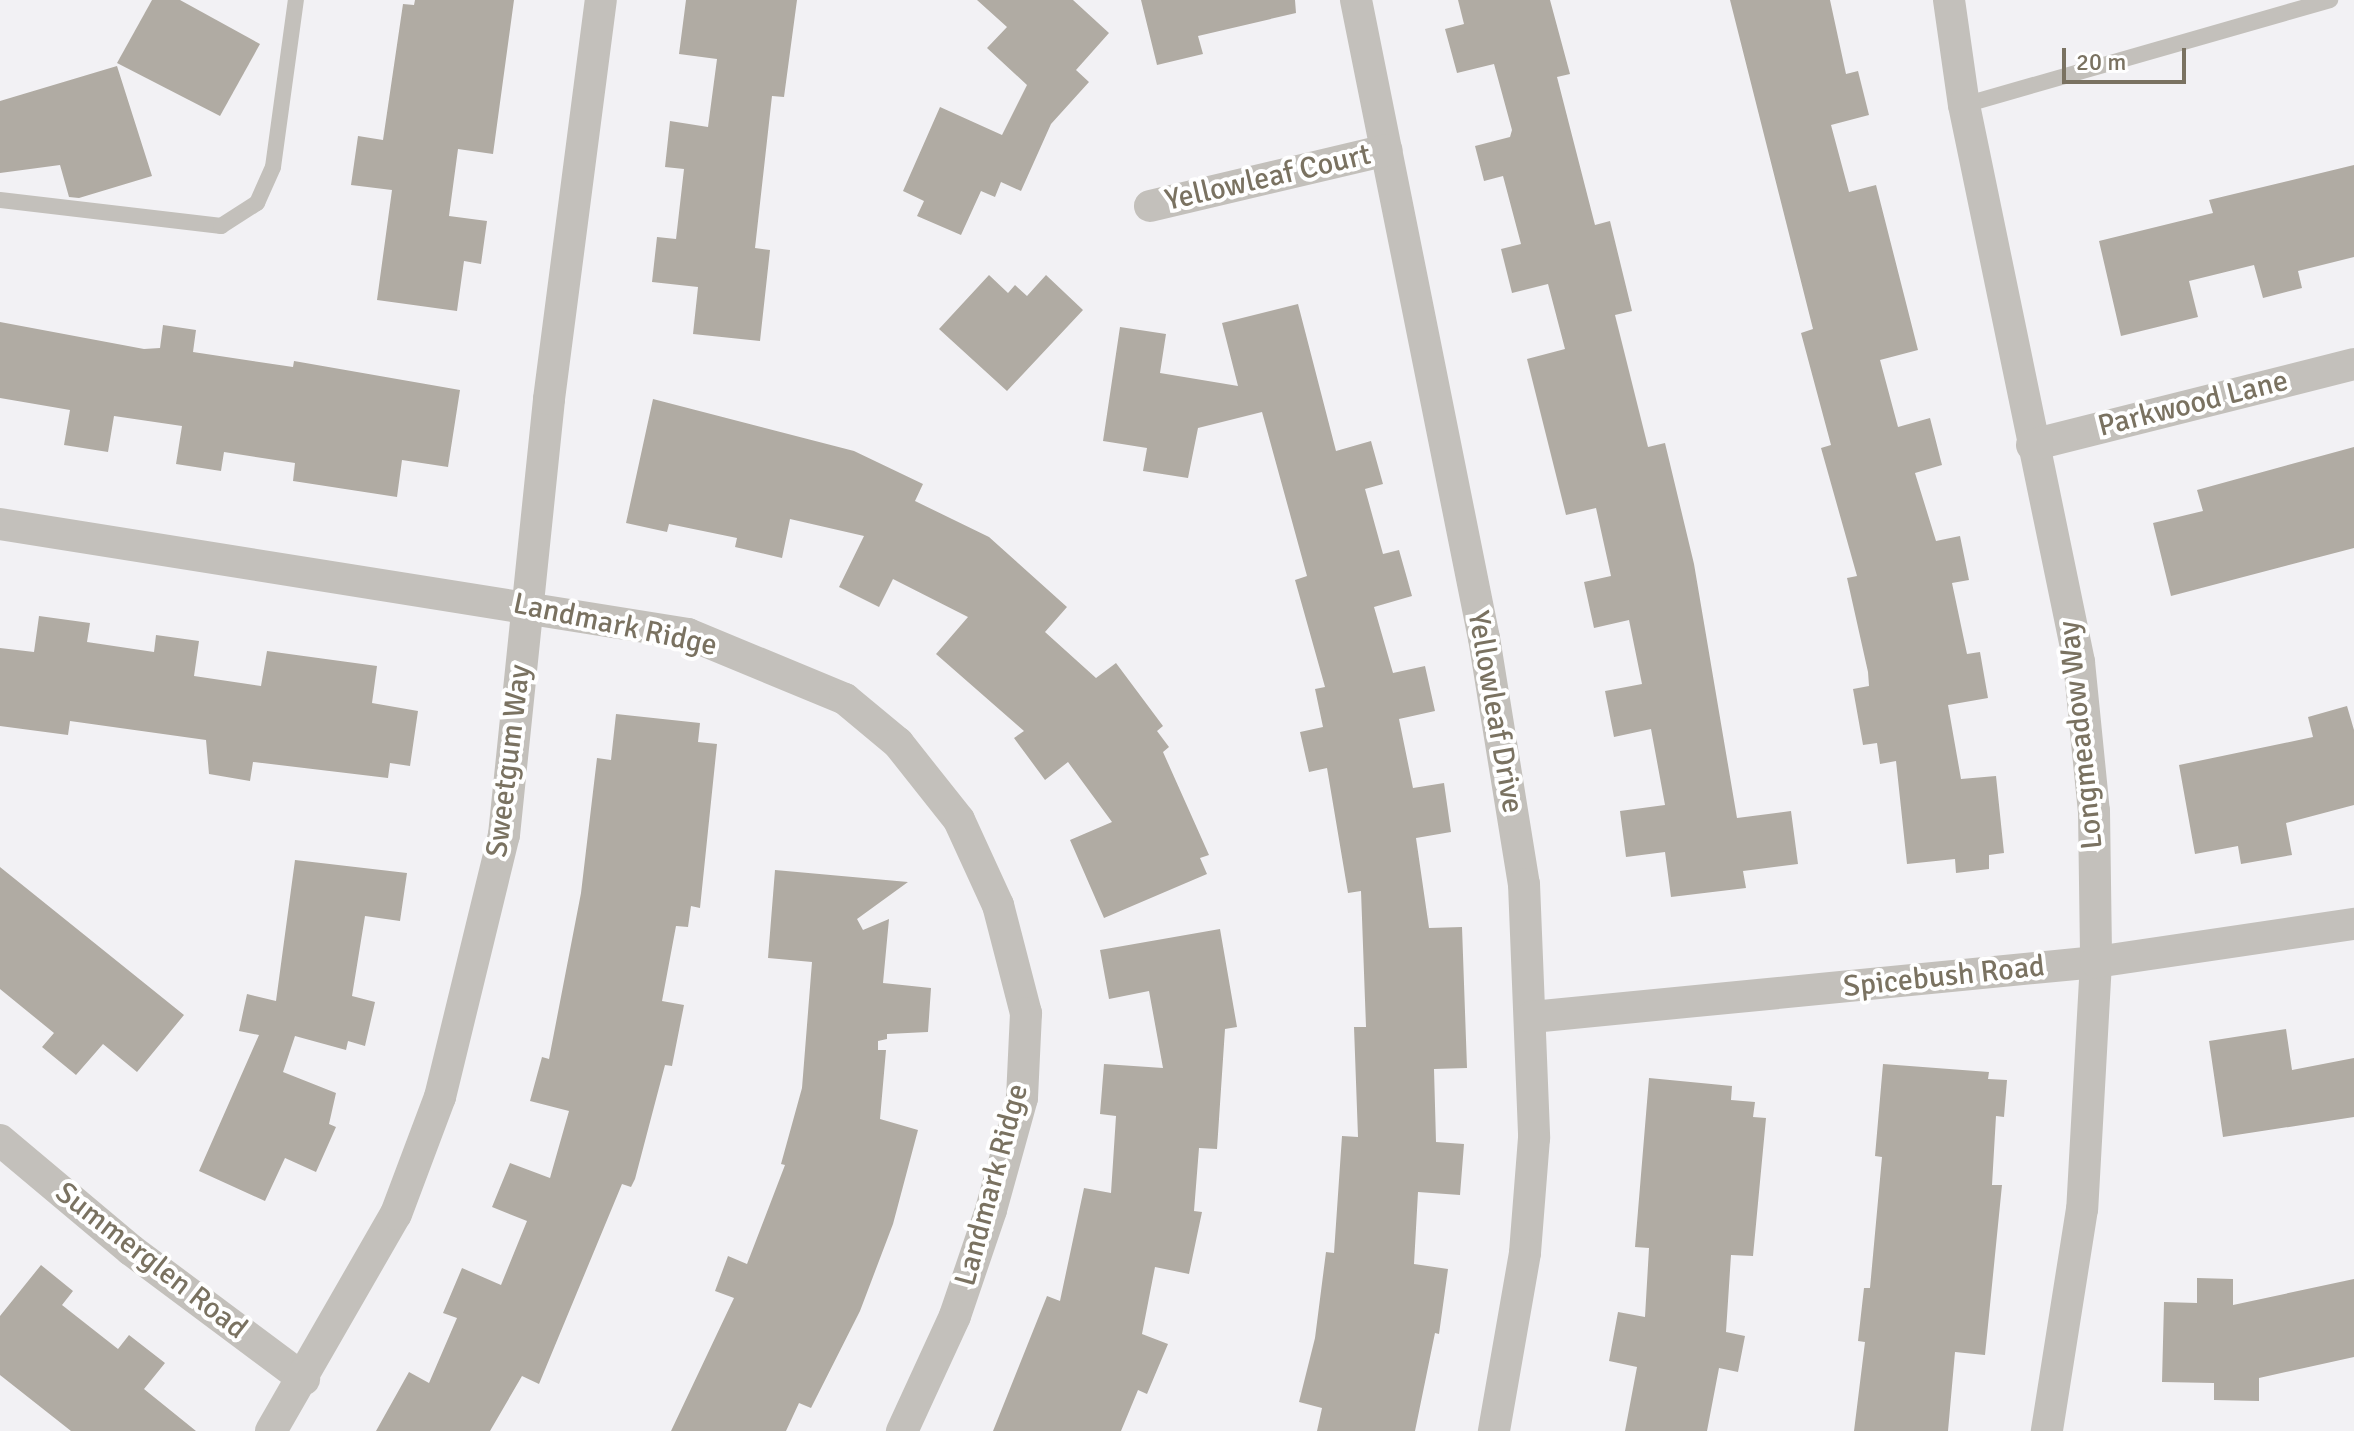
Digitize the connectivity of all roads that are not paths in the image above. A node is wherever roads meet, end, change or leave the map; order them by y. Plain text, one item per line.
1 (296, 0) edge
2 (601, 0) edge
3 (1356, 0) edge
4 (1949, 0) edge
5 (2330, 0) edge
6 (1964, 105) junction
7 (1386, 150) junction
8 (0, 200) edge
9 (1150, 206) dead end
10 (2354, 364) edge
11 (2032, 445) junction
12 (0, 524) edge
13 (528, 605) junction
14 (2354, 924) edge
15 (2096, 962) junction
16 (1532, 1017) junction
17 (0, 1140) edge
18 (304, 1379) junction
19 (271, 1431) edge
20 (902, 1431) edge
21 (1494, 1431) edge
22 (2047, 1431) edge

1 - 8 lane
2 - 13 street, Sweetgum Way
3 - 7 street, Yellowleaf Drive
4 - 6 street, Longmeadow Way
5 - 6 lane
6 - 11 street, Longmeadow Way
7 - 9 street, Yellowleaf Court
7 - 16 street, Yellowleaf Drive
10 - 11 street, Parkwood Lane
11 - 15 street, Longmeadow Way
12 - 13 street, Landmark Ridge
13 - 18 street, Sweetgum Way
13 - 20 street, Landmark Ridge
14 - 15 street, Spicebush Road
15 - 16 street, Spicebush Road
15 - 22 street, Longmeadow Way
16 - 21 street, Yellowleaf Drive
17 - 18 street, Summerglen Road
18 - 19 street, Sweetgum Way

